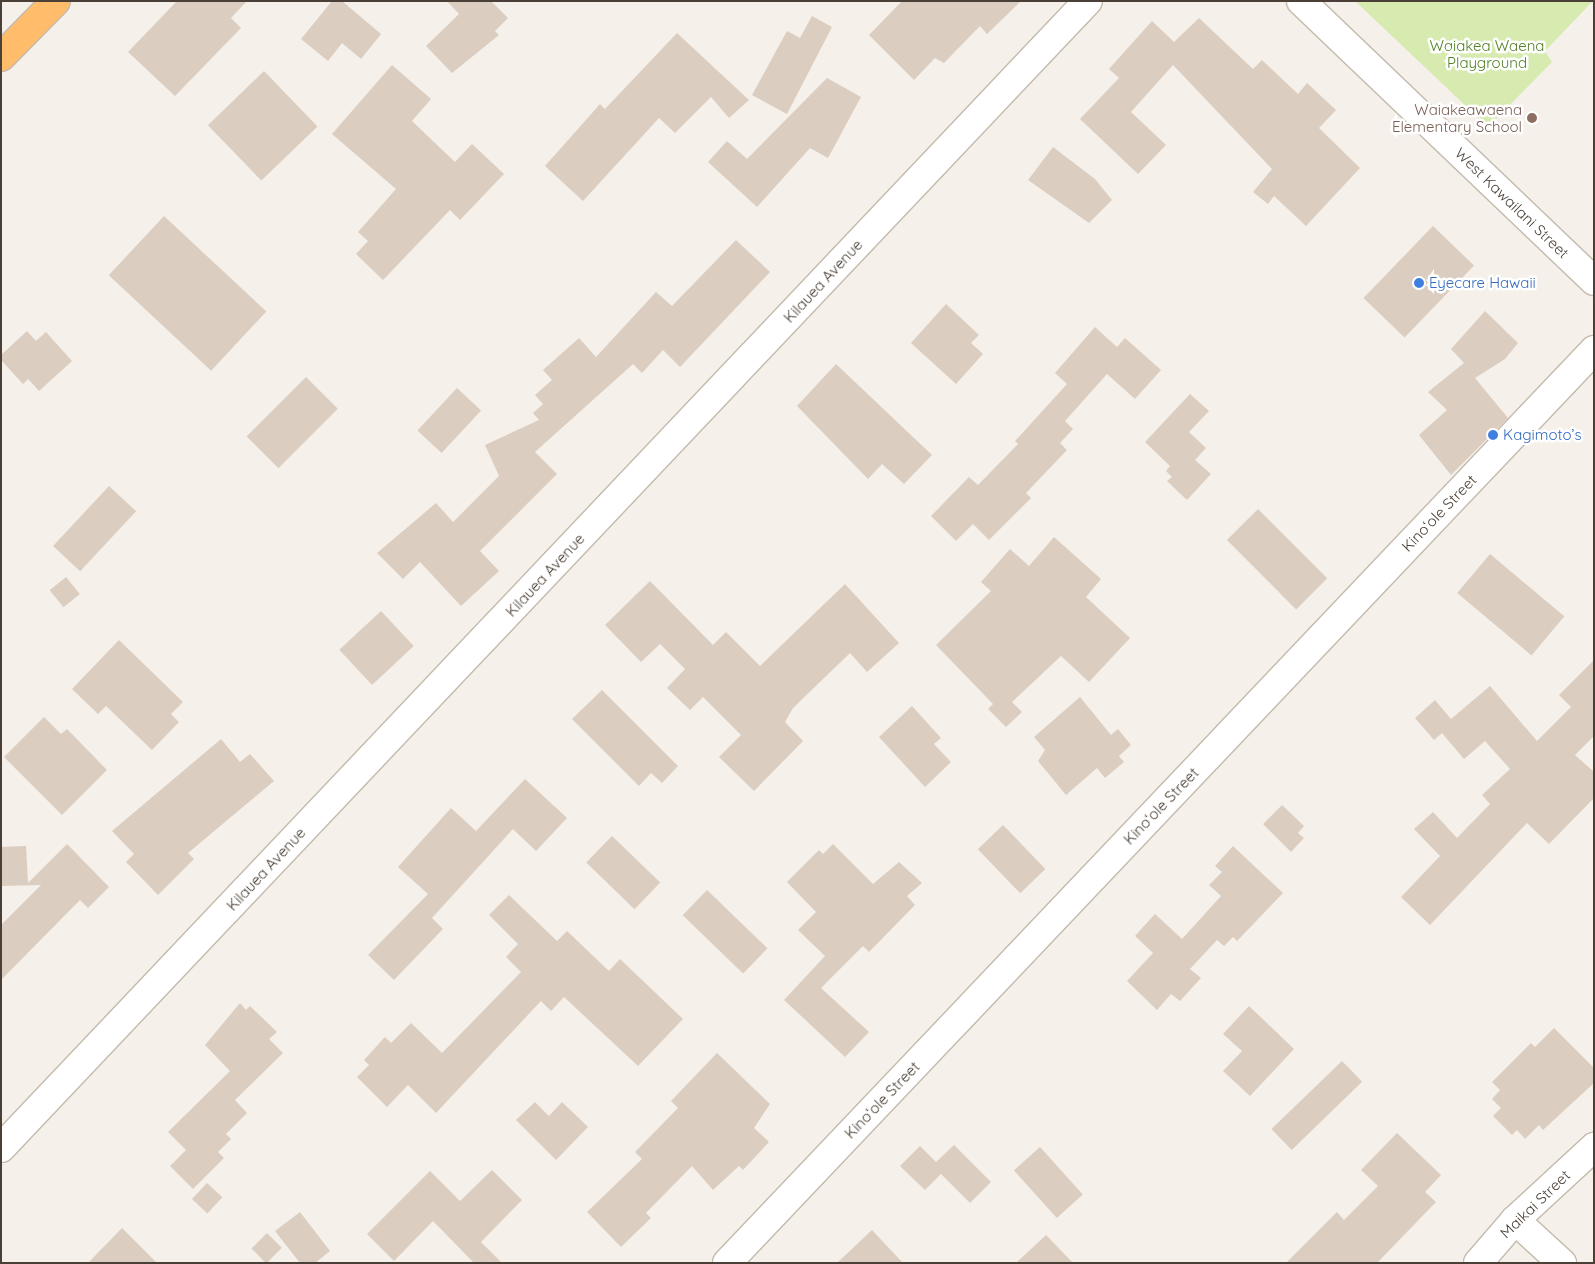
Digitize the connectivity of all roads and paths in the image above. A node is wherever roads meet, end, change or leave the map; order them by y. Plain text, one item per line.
1 (56, 1) edge
2 (1088, 1) edge
3 (1301, 1) edge
4 (1, 57) edge
5 (1594, 281) edge
6 (1594, 350) edge
7 (1594, 1147) edge
8 (1, 1148) edge
9 (1515, 1220) junction
10 (727, 1263) edge
11 (1478, 1263) edge
12 (1562, 1263) edge

1 - 4 highway
2 - 8 street, Kilauea Avenue
3 - 5 street, West Kawailani Street
6 - 10 street, Kinoʻole Street
7 - 9 street, Maikai Street
9 - 11 street, Maikai Street
9 - 12 street

